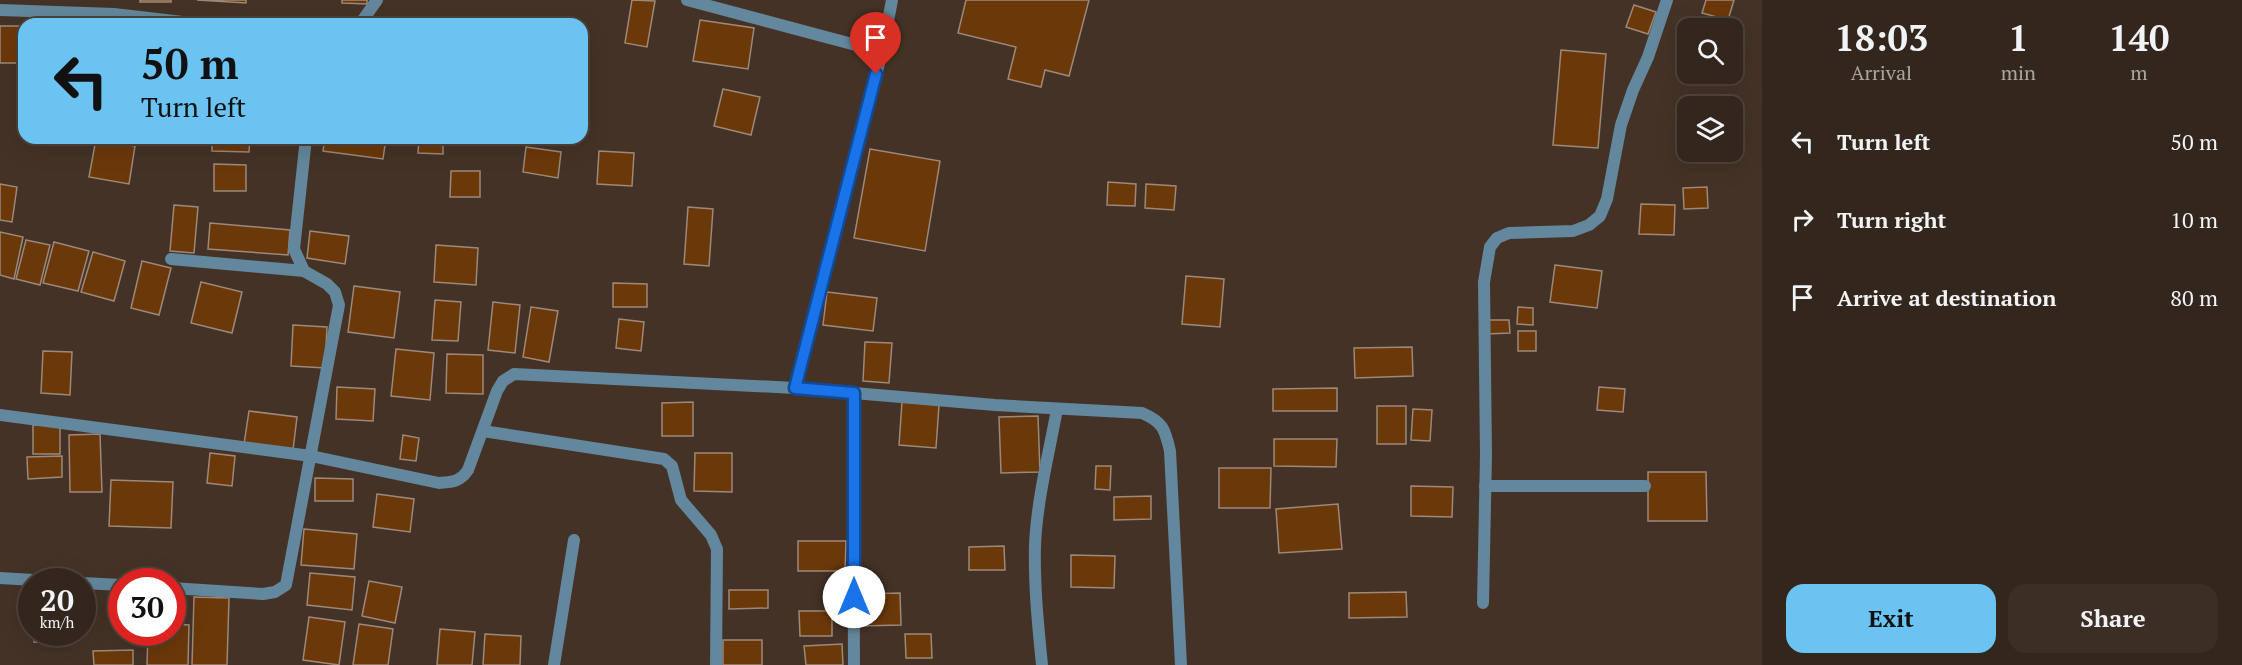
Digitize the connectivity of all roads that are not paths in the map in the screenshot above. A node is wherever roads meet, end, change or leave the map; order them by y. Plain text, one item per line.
1 (83, 0) edge
2 (377, 0) edge
3 (687, 0) edge
4 (892, 0) edge
5 (1667, 0) edge
6 (0, 10) edge
7 (81, 13) junction
8 (148, 18) edge
9 (364, 18) edge
10 (882, 52) junction
11 (305, 144) edge
12 (171, 259) dead end
13 (304, 271) junction
14 (795, 388) junction
15 (854, 393) junction
16 (1057, 409) junction
17 (0, 415) edge
18 (483, 431) junction
19 (311, 456) junction
20 (1485, 486) junction
21 (1645, 486) dead end
22 (574, 540) dead end
23 (0, 578) edge
24 (18, 579) edge
25 (186, 589) edge
26 (1483, 603) dead end
27 (554, 665) edge
28 (716, 665) edge
29 (854, 665) edge
30 (1042, 665) edge
31 (1181, 665) edge

1 - 7 street
2 - 9 street
3 - 10 street
4 - 10 street
5 - 20 street
6 - 7 street
7 - 8 street
10 - 14 street
11 - 13 street
12 - 13 street
13 - 19 street
14 - 15 street
14 - 18 street
15 - 16 street
15 - 29 street
16 - 30 street
16 - 31 street
17 - 19 street
18 - 19 street
18 - 28 street
19 - 25 street
20 - 21 street
20 - 26 street
22 - 27 street
23 - 24 street

